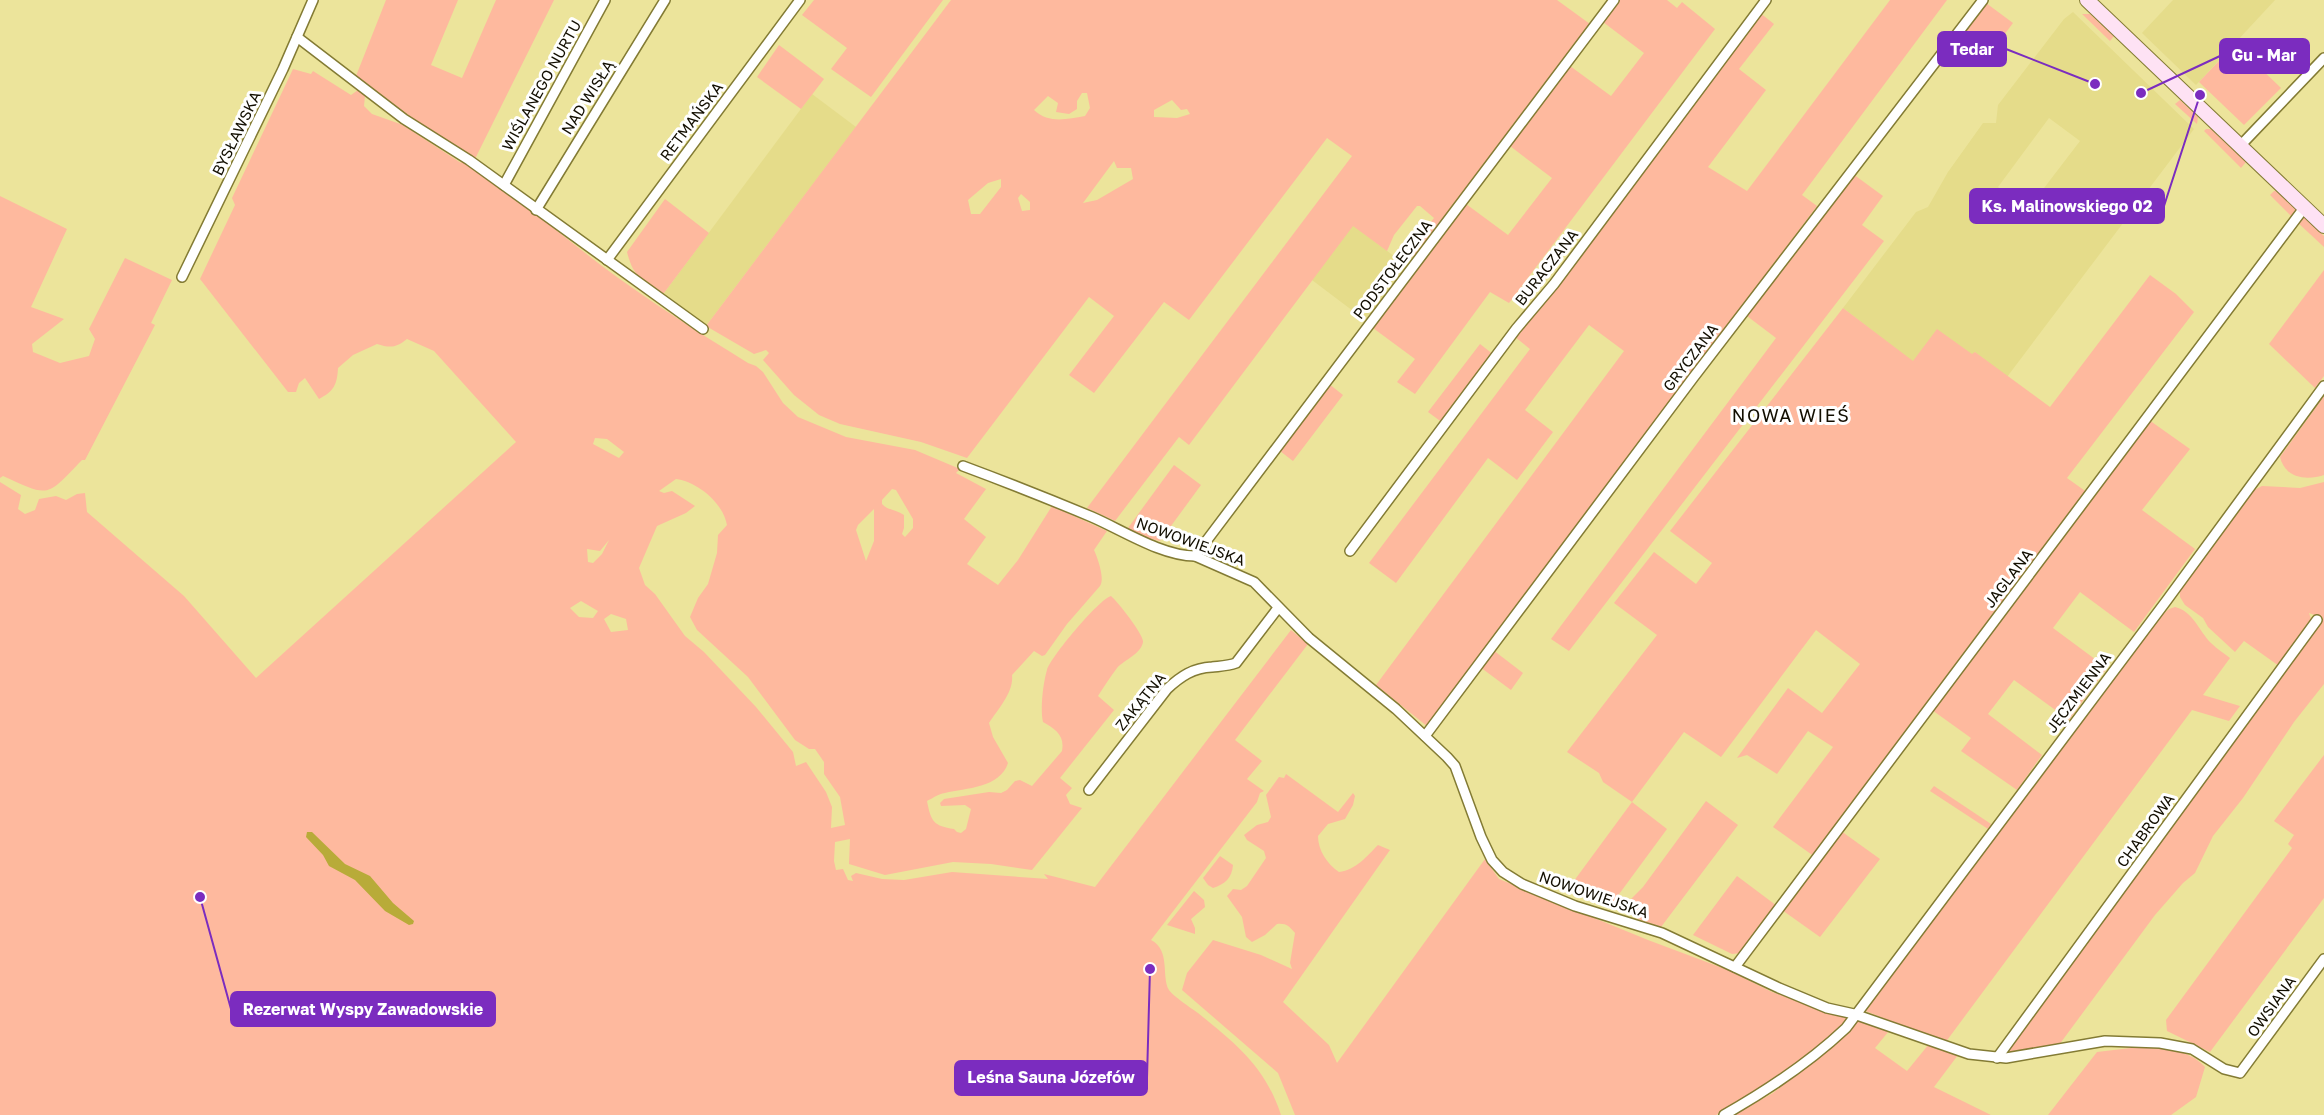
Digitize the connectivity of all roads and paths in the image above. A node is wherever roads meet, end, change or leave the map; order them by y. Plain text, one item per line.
1 (313, 0) edge
2 (605, 0) edge
3 (665, 0) edge
4 (800, 0) edge
5 (1614, 0) edge
6 (1766, 0) edge
7 (1983, 0) edge
8 (2087, 0) edge
9 (297, 37) junction
10 (2324, 58) edge
11 (2240, 146) junction
12 (504, 185) junction
13 (2304, 208) junction
14 (536, 210) junction
15 (2324, 226) edge
16 (606, 260) junction
17 (182, 278) dead end
18 (703, 329) dead end
19 (2324, 386) edge
20 (963, 466) dead end
21 (1350, 551) dead end
22 (1195, 556) junction
23 (1278, 608) junction
24 (2317, 620) dead end
25 (1425, 736) junction
26 (1089, 790) dead end
27 (2324, 959) edge
28 (1735, 967) junction
29 (1854, 1014) junction
30 (1997, 1058) junction
31 (2243, 1070) joint
32 (1724, 1115) edge

1 - 9 street, BYSŁAWSKA
2 - 12 street, WIŚLANEGO NURTU
3 - 14 street, NAD WISŁĄ
4 - 16 street, RETMAŃSKA
5 - 22 street, PODSTOŁECZNA
6 - 21 street, BURACZANA
7 - 25 street, GRYCZANA
8 - 11 main road
9 - 12 street
9 - 17 street, BYSŁAWSKA
10 - 11 street
11 - 13 main road
12 - 14 street
13 - 15 main road
13 - 28 street, JAGLANA
14 - 16 street
16 - 18 street
19 - 29 street, JĘCZMIENNA
20 - 22 street, NOWOWIEJSKA
22 - 23 street, NOWOWIEJSKA
23 - 25 street, NOWOWIEJSKA
23 - 26 street, ZAKĄTNA
24 - 30 street, CHABROWA
25 - 28 street, NOWOWIEJSKA
27 - 31 street, OWSIANA
28 - 29 street, NOWOWIEJSKA
29 - 30 street, NOWOWIEJSKA
29 - 32 street, JĘCZMIENNA
30 - 31 street, NOWOWIEJSKA

